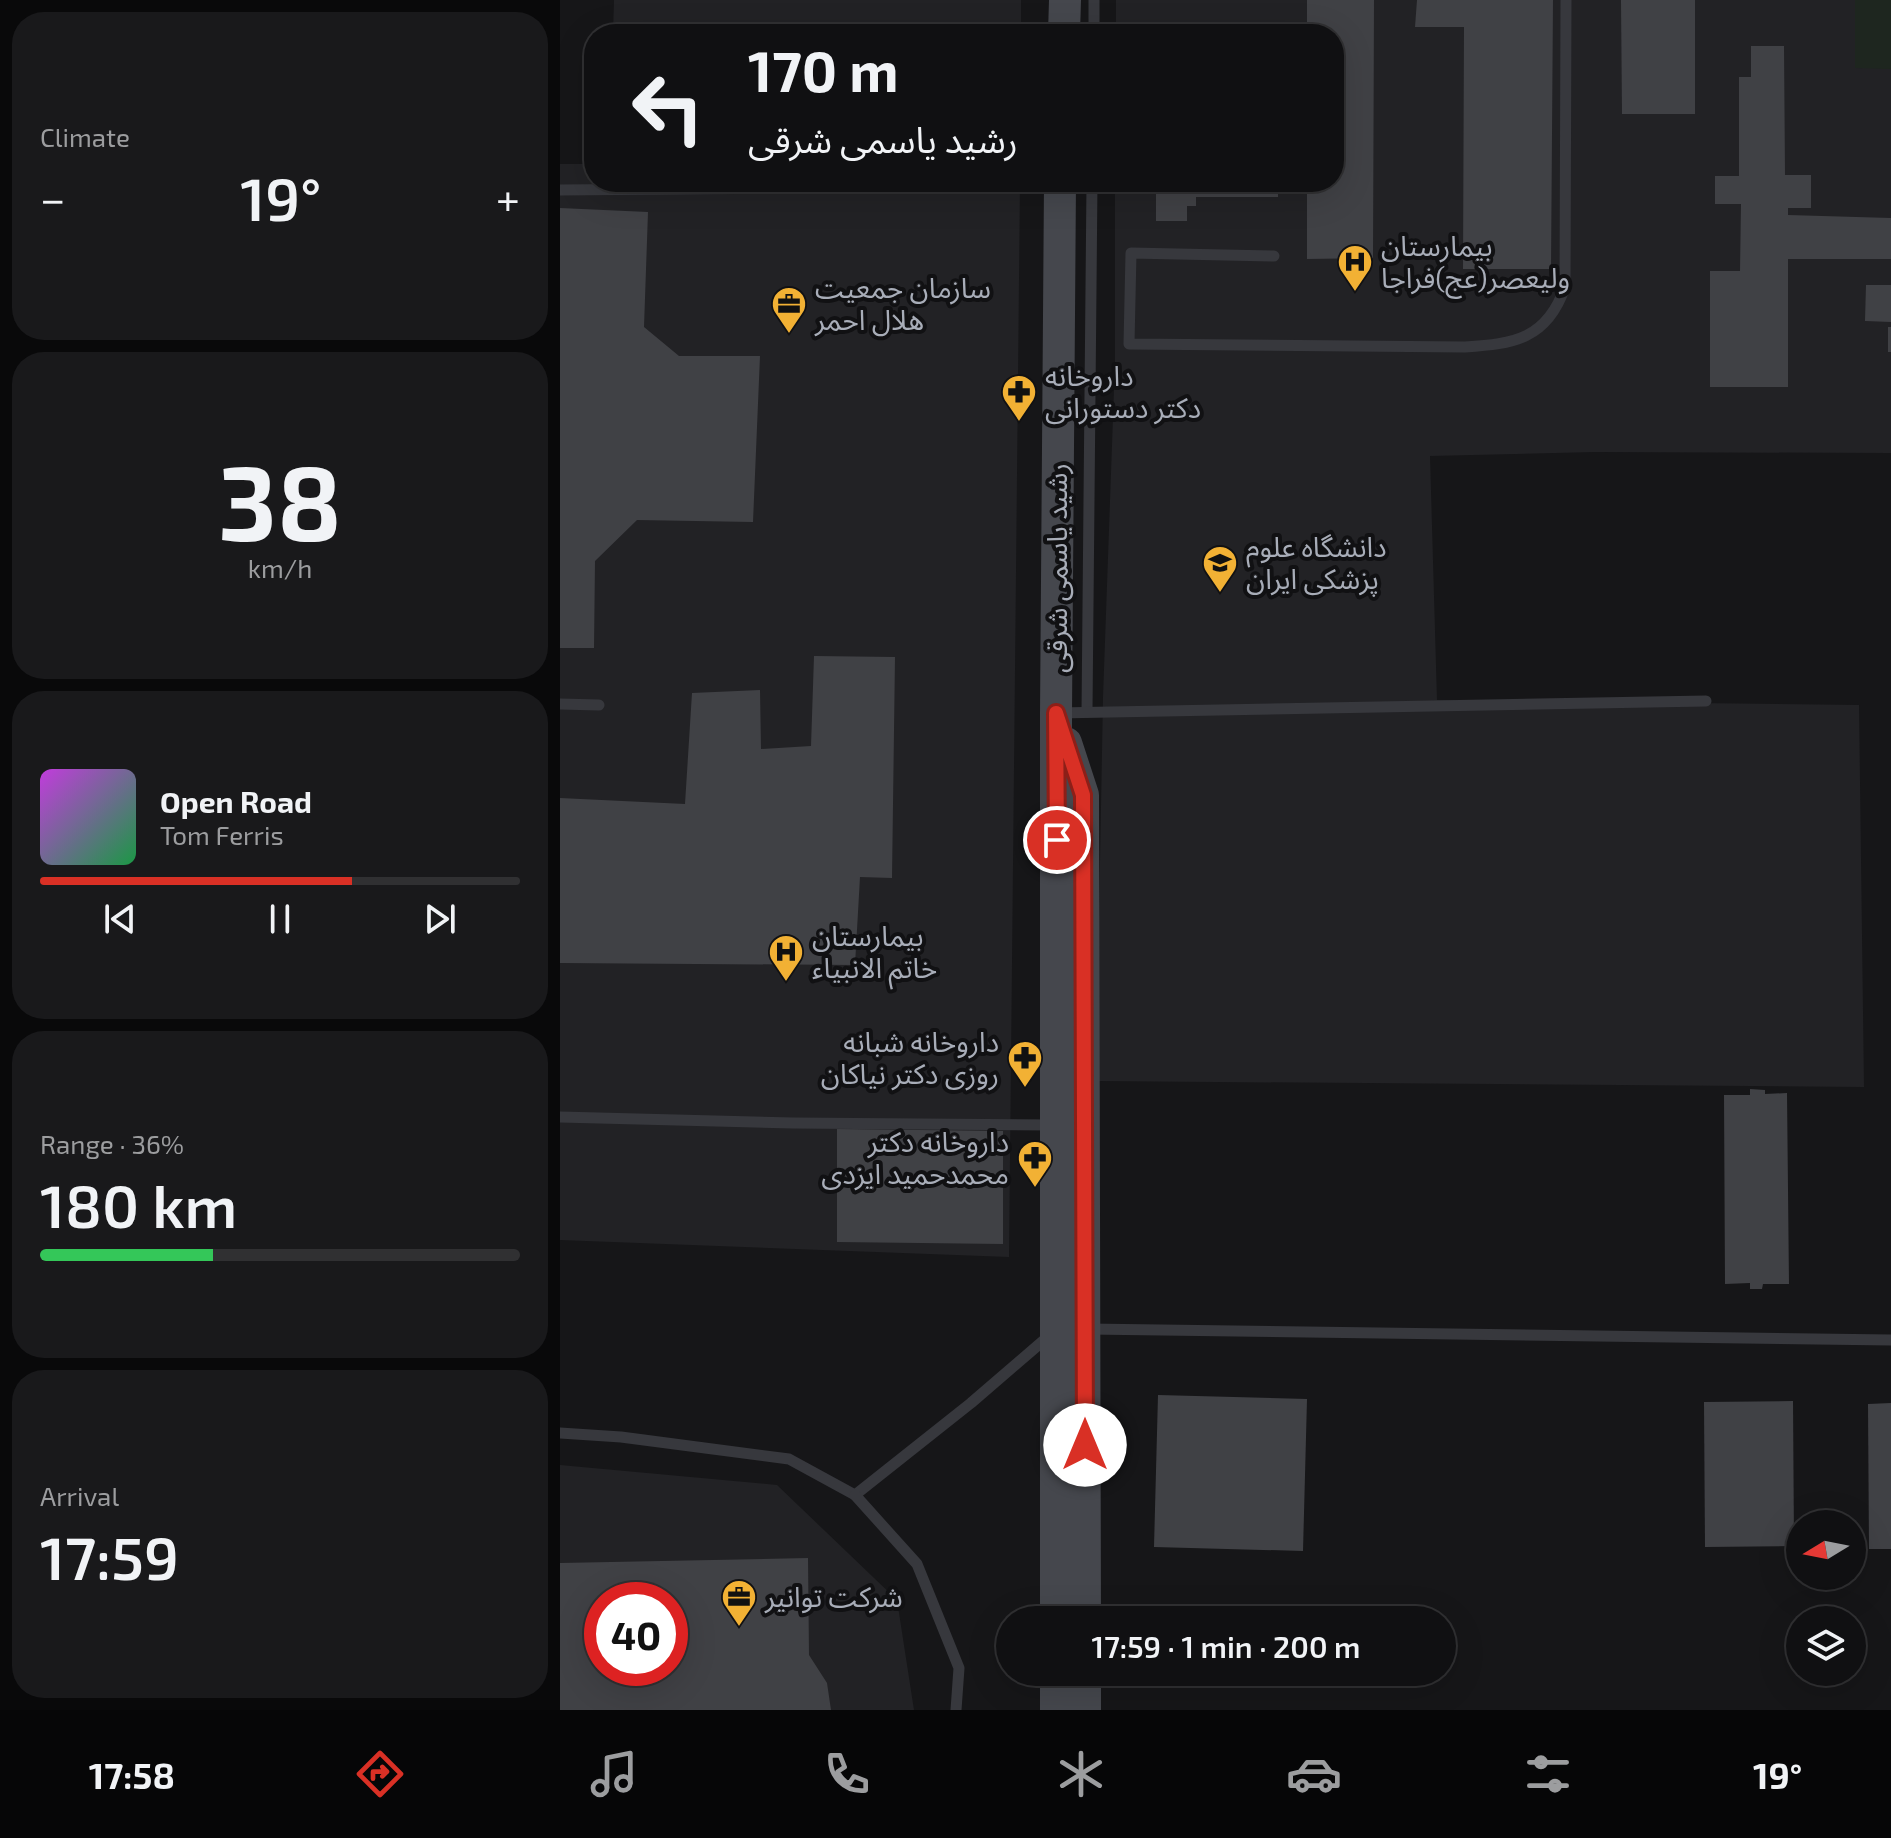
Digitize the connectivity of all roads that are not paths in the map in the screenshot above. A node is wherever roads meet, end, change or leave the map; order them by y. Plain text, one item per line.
1 (1065, 0) edge
2 (1094, 0) edge
3 (1566, 0) edge
4 (1064, 24) edge
5 (1094, 24) edge
6 (560, 190) edge
7 (584, 190) edge
8 (1060, 192) edge
9 (1092, 192) edge
10 (1274, 256) dead end
11 (1706, 701) dead end
12 (560, 704) edge
13 (599, 705) dead end
14 (1072, 713) junction
15 (560, 1117) edge
16 (1058, 1125) junction
17 (1071, 1329) junction
18 (1891, 1340) edge
19 (560, 1433) edge
20 (855, 1495) junction
21 (1057, 1606) edge
22 (1084, 1606) edge
23 (1056, 1686) edge
24 (1085, 1686) edge
25 (956, 1710) edge
26 (1056, 1710) edge
27 (1085, 1710) edge

1 - 4 street
2 - 5 lane
3 - 10 lane
6 - 7 lane
8 - 14 street, رشید یاسمی شرقی
9 - 14 lane
11 - 14 lane
12 - 13 lane
14 - 16 street, رشید یاسمی شرقی
14 - 17 street, رشید یاسمی شرقی
15 - 16 lane
16 - 17 street, رشید یاسمی شرقی
17 - 18 lane
17 - 20 lane
17 - 21 street, رشید یاسمی شرقی
17 - 22 street, رشید یاسمی شرقی
19 - 20 lane
20 - 25 lane
23 - 26 street
24 - 27 street

